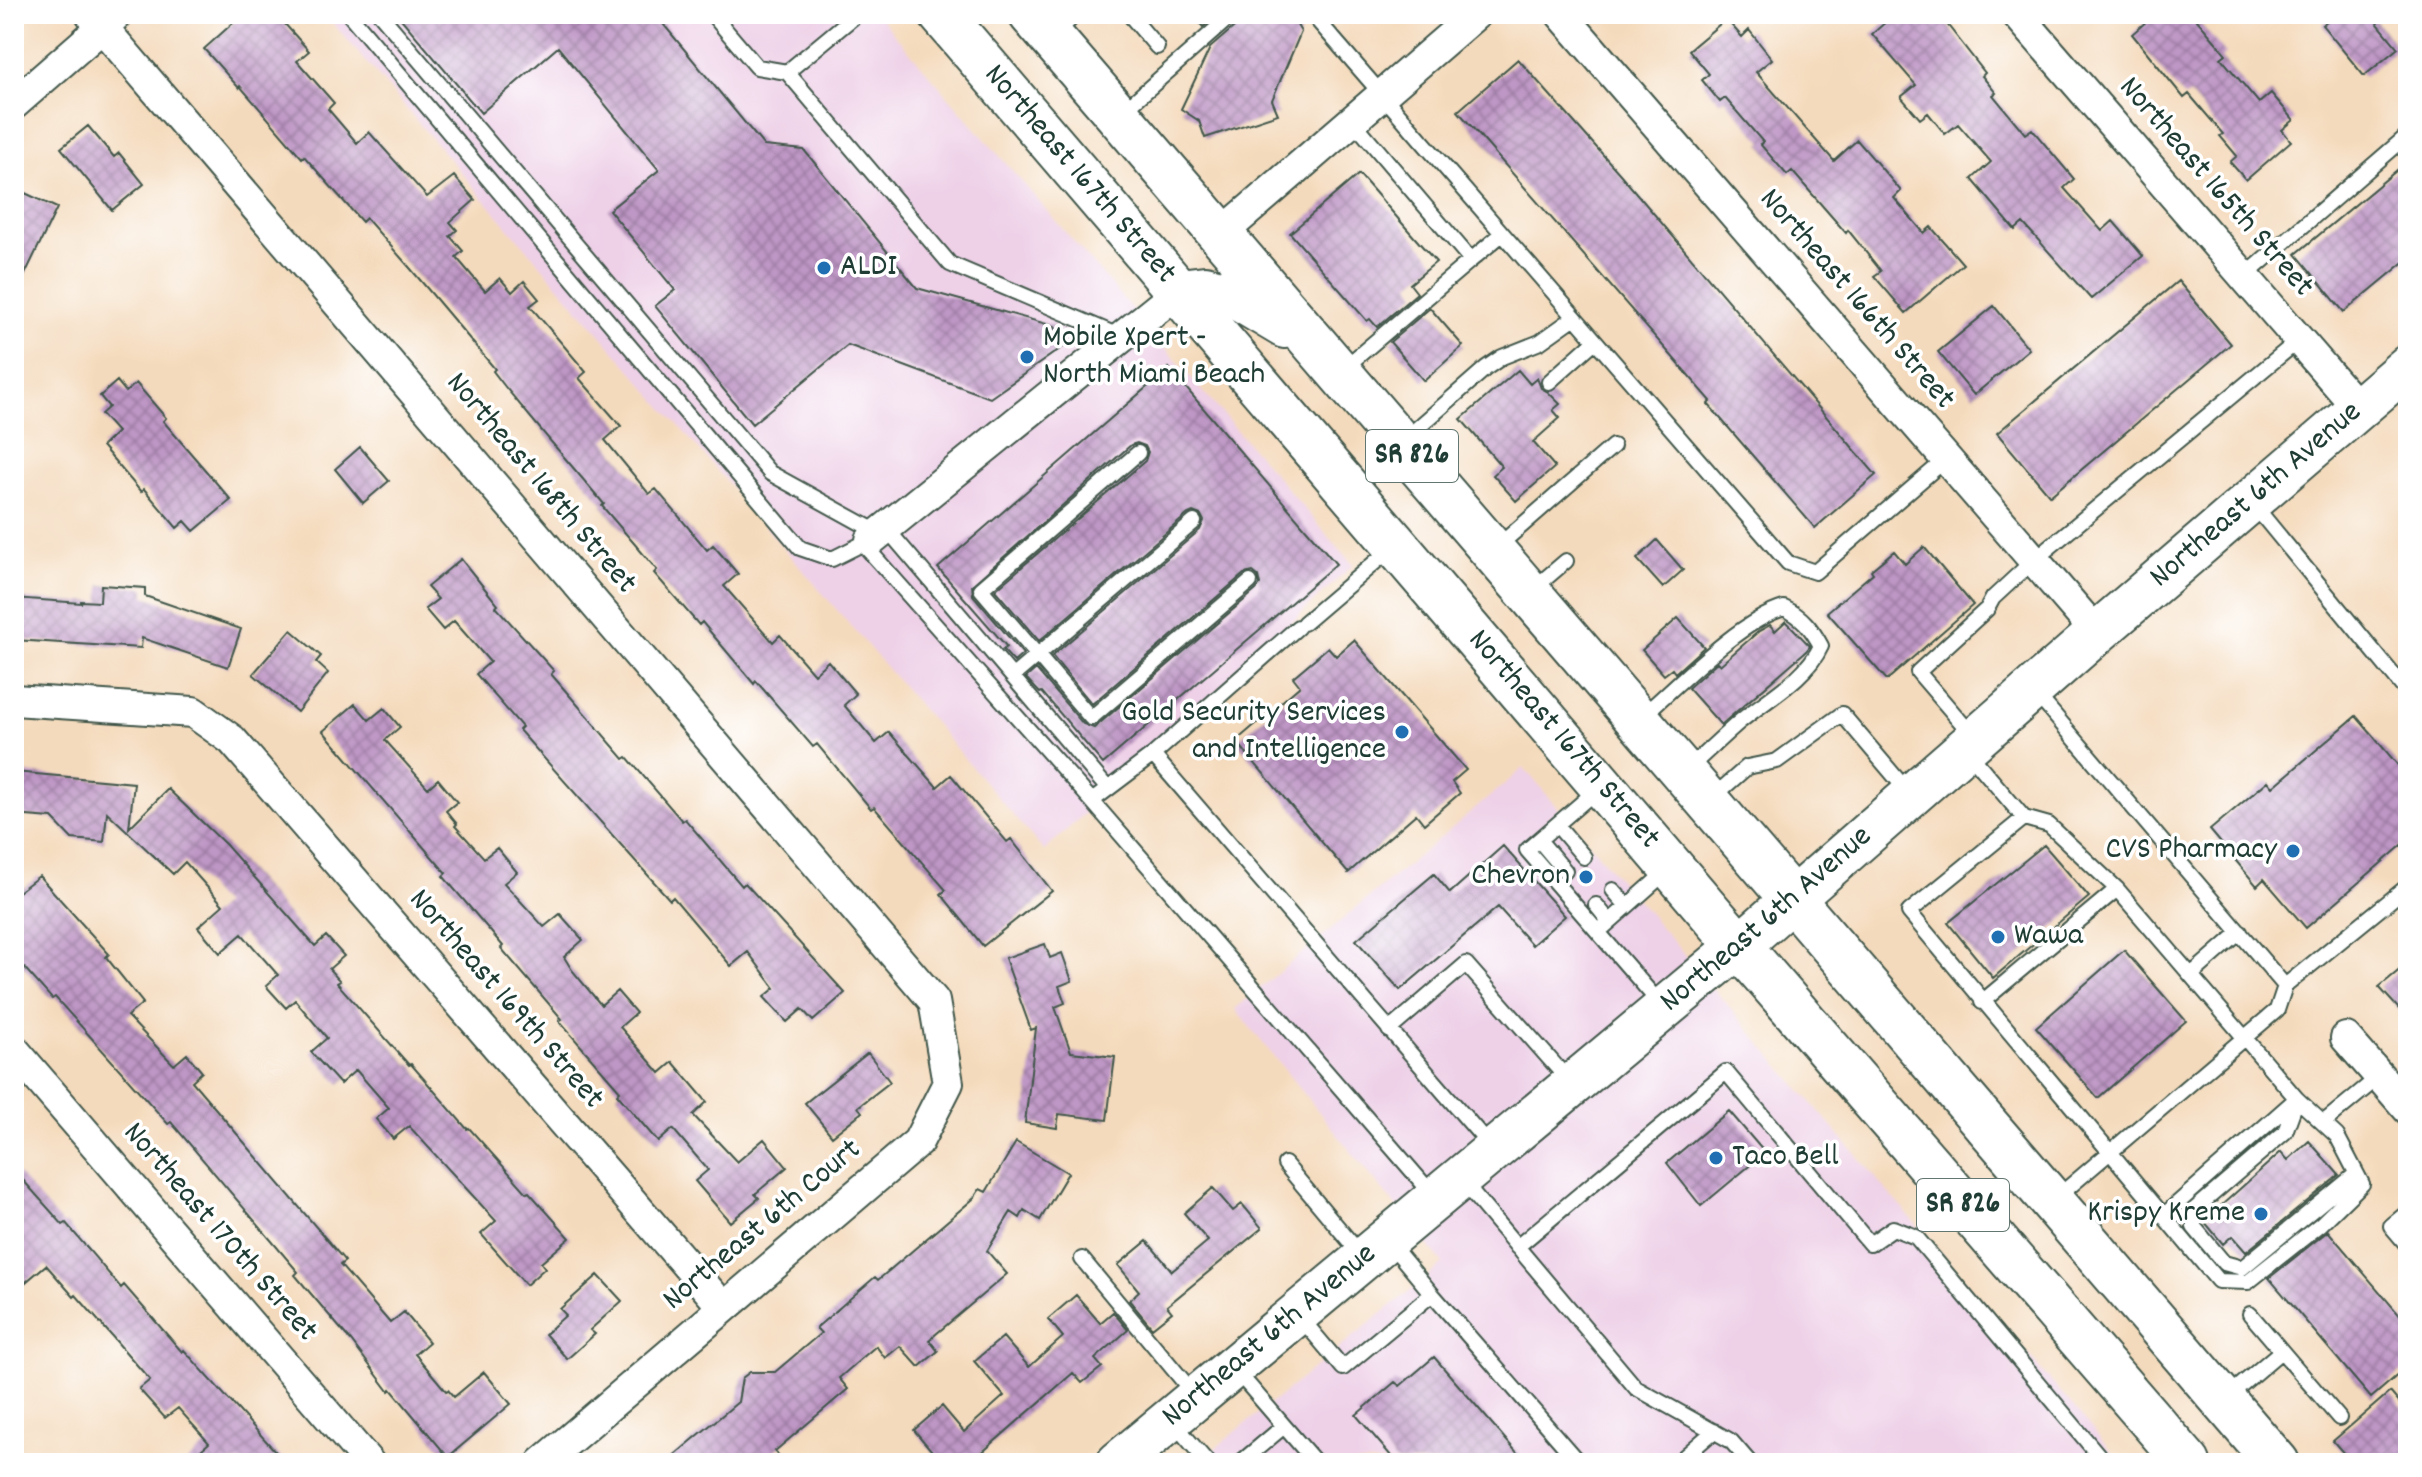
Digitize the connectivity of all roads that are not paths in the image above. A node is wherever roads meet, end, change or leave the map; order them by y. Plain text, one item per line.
1 (349, 14) edge
2 (380, 14) edge
3 (712, 14) edge
4 (857, 14) edge
5 (941, 14) edge
6 (1129, 14) edge
7 (1233, 14) edge
8 (1312, 14) edge
9 (1476, 14) edge
10 (1561, 14) edge
11 (2017, 14) edge
12 (104, 18) edge
13 (1052, 22) edge
14 (1157, 47) dead end
15 (787, 72) junction
16 (1382, 95) junction
17 (14, 104) edge
18 (1119, 116) junction
19 (1353, 121) junction
20 (2408, 135) edge
21 (1127, 231) junction
22 (1221, 234) junction
23 (1502, 234) junction
24 (1471, 260) junction
25 (2244, 277) junction
26 (1179, 291) junction
27 (1575, 317) junction
28 (1121, 337) junction
29 (2299, 340) junction
30 (1595, 341) junction
31 (1329, 359) junction
32 (2407, 369) edge
33 (1549, 382) dead end
34 (2358, 408) junction
35 (1401, 443) junction
36 (1613, 446) dead end
37 (1138, 453) dead end
38 (1946, 459) junction
39 (2250, 501) junction
40 (1194, 522) dead end
41 (875, 536) junction
42 (1396, 544) junction
43 (1493, 551) junction
44 (2034, 560) junction
45 (1566, 561) dead end
46 (1250, 582) dead end
47 (1529, 592) junction
48 (2097, 633) junction
49 (1037, 655) junction
50 (1013, 676) junction
51 (2033, 689) junction
52 (2408, 693) edge
53 (14, 700) edge
54 (1638, 720) junction
55 (1970, 744) junction
56 (1153, 755) junction
57 (1602, 786) junction
58 (1696, 787) junction
59 (1108, 789) junction
60 (1911, 795) junction
61 (1092, 801) junction
62 (2024, 818) junction
63 (1557, 825) junction
64 (1539, 840) junction
65 (1584, 857) dead end
66 (1671, 867) junction
67 (1565, 871) dead end
68 (2408, 886) edge
69 (2117, 889) junction
70 (1613, 890) dead end
71 (1793, 900) junction
72 (1596, 905) dead end
73 (1627, 906) junction
74 (1604, 926) junction
75 (2240, 932) junction
76 (1739, 946) junction
77 (2191, 975) junction
78 (2285, 986) junction
79 (934, 1001) joint
80 (1982, 1002) junction
81 (1664, 1009) junction
82 (1389, 1030) junction
83 (2346, 1038) dead end
84 (2244, 1039) junction
85 (14, 1050) edge
86 (2380, 1076) junction
87 (1573, 1085) junction
88 (2297, 1099) junction
89 (2408, 1109) edge
90 (2323, 1123) junction
91 (1493, 1151) junction
92 (2110, 1153) junction
93 (1285, 1164) dead end
94 (2356, 1174) junction
95 (1448, 1189) junction
96 (2052, 1202) junction
97 (2408, 1212) edge
98 (2163, 1216) junction
99 (2408, 1246) edge
100 (1517, 1247) junction
101 (1376, 1249) junction
102 (1082, 1259) dead end
103 (1432, 1294) junction
104 (723, 1307) junction
105 (1298, 1314) junction
106 (2250, 1314) dead end
107 (2281, 1351) junction
108 (1233, 1367) junction
109 (2223, 1400) junction
110 (1184, 1408) junction
111 (2339, 1418) dead end
112 (1284, 1426) junction
113 (1714, 1431) junction
114 (369, 1463) edge
115 (542, 1463) edge
116 (1118, 1463) edge
117 (1208, 1463) edge
118 (1240, 1463) edge
119 (1316, 1463) edge
120 (1579, 1463) edge
121 (1677, 1463) edge
122 (1750, 1463) edge
123 (2105, 1463) edge
124 (2188, 1463) edge
125 (2277, 1463) edge

1 - 41 lane
2 - 41 lane
3 - 15 lane
4 - 15 lane
5 - 21 main road, Northeast 167th Street / SR 826
6 - 14 lane
7 - 18 lane
8 - 16 lane
9 - 16 street
10 - 38 street, Northeast 166th Street
11 - 25 street, Northeast 165th Street
12 - 17 street
12 - 79 street, Northeast 168th Street
13 - 18 main road, SR 826
15 - 28 lane
16 - 19 street
16 - 23 lane
18 - 22 main road, SR 826
19 - 22 street
19 - 24 lane
20 - 25 lane
21 - 22 main road
21 - 26 main road, Northeast 167th Street / SR 826
22 - 31 main road, SR 826
23 - 24 lane
23 - 27 lane
24 - 31 lane
25 - 29 street, Northeast 165th Street
26 - 28 street
26 - 31 main road
26 - 42 main road, Northeast 167th Street / SR 826
27 - 30 lane
27 - 35 lane
28 - 41 street
29 - 34 street, Northeast 165th Street
29 - 44 lane
30 - 33 lane
30 - 38 lane
31 - 35 main road, SR 826
32 - 34 main road, Northeast 6th Avenue
34 - 39 main road, Northeast 6th Avenue
35 - 43 main road, SR 826
36 - 43 lane
37 - 49 lane
38 - 44 street, Northeast 166th Street
39 - 48 main road, Northeast 6th Avenue
39 - 52 lane
40 - 49 lane
41 - 50 lane
41 - 61 lane
42 - 56 lane
42 - 57 main road, Northeast 167th Street / SR 826
43 - 47 main road, SR 826
44 - 48 street, Northeast 166th Street
44 - 55 lane
45 - 47 lane
46 - 49 lane
47 - 54 main road, SR 826
48 - 51 main road, Northeast 6th Avenue
49 - 50 lane
50 - 59 lane
51 - 55 main road, Northeast 6th Avenue
51 - 75 lane
53 - 104 street, Northeast 169th Street
54 - 58 main road, SR 826
54 - 58 lane
55 - 60 main road, Northeast 6th Avenue
55 - 62 lane
56 - 59 lane
56 - 82 lane
57 - 63 lane
57 - 66 main road, Northeast 167th Street / SR 826
58 - 60 lane
58 - 71 main road, SR 826
59 - 61 lane
60 - 71 main road, Northeast 6th Avenue
61 - 95 lane
62 - 69 lane
62 - 80 lane
63 - 64 lane
63 - 65 lane
64 - 67 lane
64 - 74 lane
66 - 73 lane
66 - 76 main road, Northeast 167th Street / SR 826
68 - 78 lane
69 - 77 lane
69 - 80 lane
70 - 73 lane
71 - 76 main road, Northeast 6th Avenue
71 - 96 main road, SR 826
72 - 74 lane
73 - 74 lane
74 - 81 lane
75 - 77 lane
75 - 78 lane
76 - 81 main road, Northeast 6th Avenue
76 - 124 main road, Northeast 167th Street / SR 826
77 - 84 lane
78 - 84 lane
79 - 104 street, Northeast 6th Court
80 - 92 lane
81 - 87 main road, Northeast 6th Avenue
82 - 87 lane
82 - 91 lane
83 - 86 street
84 - 88 lane
84 - 92 lane
85 - 114 street, Northeast 170th Street
86 - 89 street
86 - 90 lane
87 - 91 main road, Northeast 6th Avenue
88 - 90 lane
88 - 94 lane
88 - 98 lane
90 - 94 lane
91 - 95 main road, Northeast 6th Avenue
92 - 96 lane
92 - 98 lane
93 - 101 lane
94 - 98 lane
95 - 100 lane
95 - 101 main road, Northeast 6th Avenue
96 - 109 main road, SR 826
97 - 99 lane
100 - 113 lane
100 - 123 lane
101 - 103 lane
101 - 105 main road, Northeast 6th Avenue
102 - 110 lane
103 - 105 lane
103 - 120 lane
104 - 115 street, Northeast 6th Court
105 - 108 main road, Northeast 6th Avenue
106 - 107 lane
107 - 109 lane
107 - 111 lane
108 - 110 main road, Northeast 6th Avenue
108 - 112 lane
109 - 125 main road, SR 826
110 - 116 main road, Northeast 6th Avenue
110 - 117 lane
112 - 118 lane
112 - 119 lane
113 - 121 lane
113 - 122 lane

